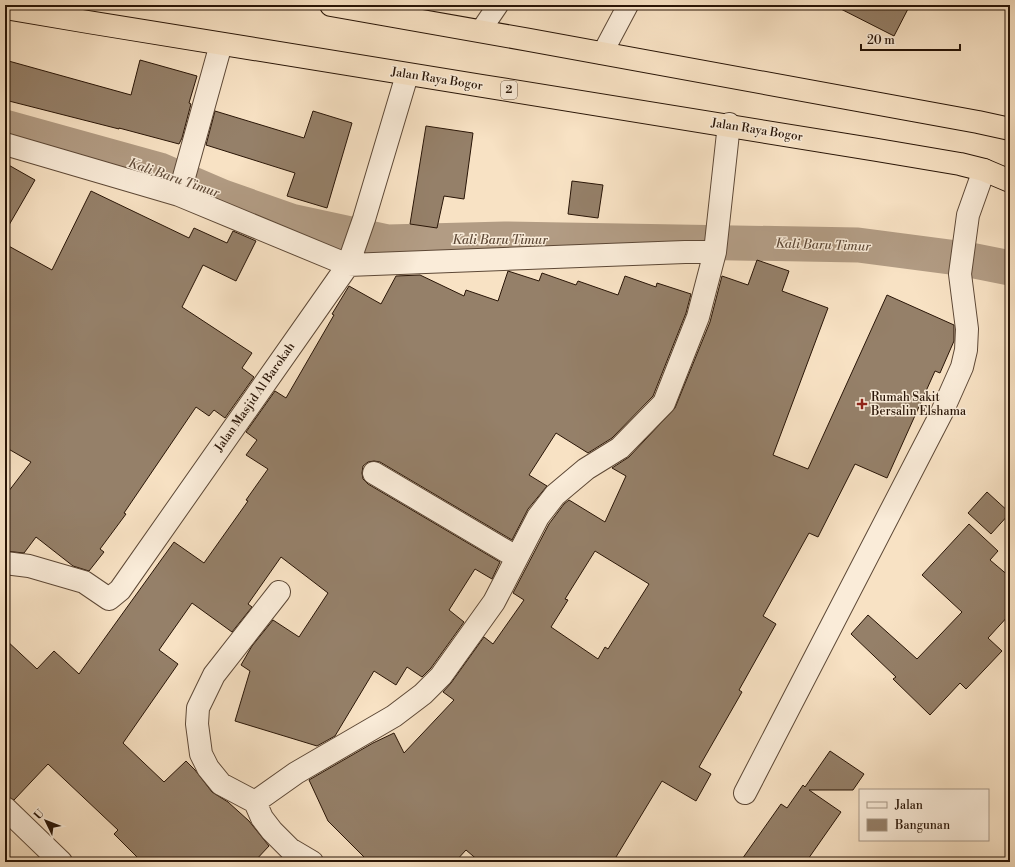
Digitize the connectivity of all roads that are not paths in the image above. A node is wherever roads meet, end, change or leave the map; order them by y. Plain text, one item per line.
1 (331, 5) edge
2 (498, 5) edge
3 (628, 5) edge
4 (5, 8) edge
5 (481, 30) junction
6 (221, 44) junction
7 (602, 54) junction
8 (407, 75) junction
9 (729, 124) junction
10 (1010, 129) edge
11 (5, 144) edge
12 (984, 170) junction
13 (1010, 181) edge
14 (182, 184) junction
15 (716, 249) junction
16 (350, 259) junction
17 (374, 473) dead end
18 (516, 557) junction
19 (5, 563) edge
20 (279, 592) dead end
21 (745, 793) dead end
22 (255, 802) junction
23 (5, 808) edge
24 (61, 862) edge
25 (312, 862) edge

1 - 5 highway
2 - 5 lane
3 - 7 lane
4 - 6 highway, Jalan Raya Bogor / 2
5 - 7 highway
6 - 8 highway, Jalan Raya Bogor / 2
6 - 14 street
7 - 10 highway
8 - 9 highway, Jalan Raya Bogor / 2
8 - 16 street, Jalan Masjid Al Barokah
9 - 12 highway, Jalan Raya Bogor / 2
9 - 15 street
11 - 14 street
12 - 13 highway, Jalan Raya Bogor / 2
12 - 21 street
14 - 16 street
15 - 16 street
15 - 18 street
16 - 19 street, Jalan Masjid Al Barokah
17 - 18 street
18 - 22 street
20 - 22 street
22 - 25 street
23 - 24 street

